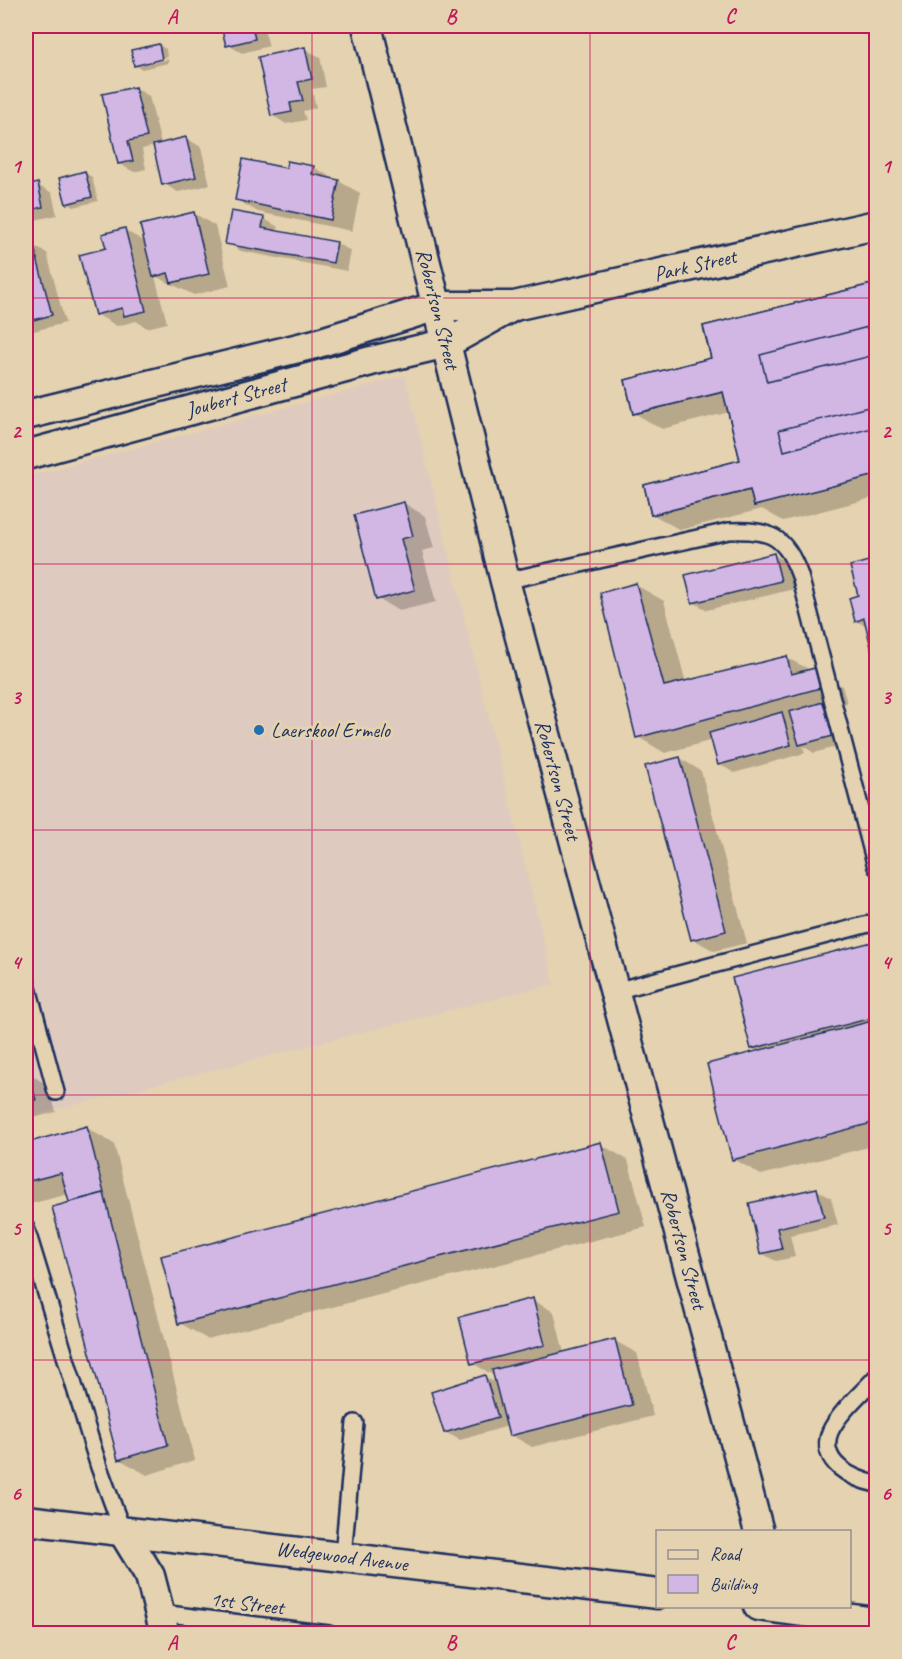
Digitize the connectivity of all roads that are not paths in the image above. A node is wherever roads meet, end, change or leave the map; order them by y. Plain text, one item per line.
1 (367, 26) edge
2 (876, 225) edge
3 (437, 306) junction
4 (514, 306) junction
5 (447, 343) junction
6 (26, 415) edge
7 (26, 455) edge
8 (505, 581) junction
9 (876, 867) edge
10 (876, 922) edge
11 (26, 980) edge
12 (615, 992) junction
13 (56, 1092) dead end
14 (26, 1228) edge
15 (876, 1377) edge
16 (356, 1423) dead end
17 (876, 1484) edge
18 (26, 1520) edge
19 (758, 1530) edge
20 (123, 1532) junction
21 (343, 1556) junction
22 (656, 1594) edge
23 (780, 1608) edge
24 (876, 1622) edge
25 (163, 1623) edge
26 (329, 1634) edge

1 - 3 street, Robertson Street
2 - 4 street, Park Street
3 - 4 street, Park Street
3 - 5 street, Robertson Street
3 - 6 street, Joubert Street
4 - 5 street, Park Street
5 - 7 street, Joubert Street
5 - 8 street, Robertson Street
8 - 9 lane
8 - 12 street, Robertson Street
10 - 12 lane
11 - 13 lane
12 - 19 street, Robertson Street
14 - 20 lane
15 - 17 lane
16 - 21 lane
18 - 20 street, Wedgewood Avenue
20 - 21 street, Wedgewood Avenue
20 - 25 street
21 - 22 street, Wedgewood Avenue
23 - 24 street
25 - 26 lane, 1st Street

